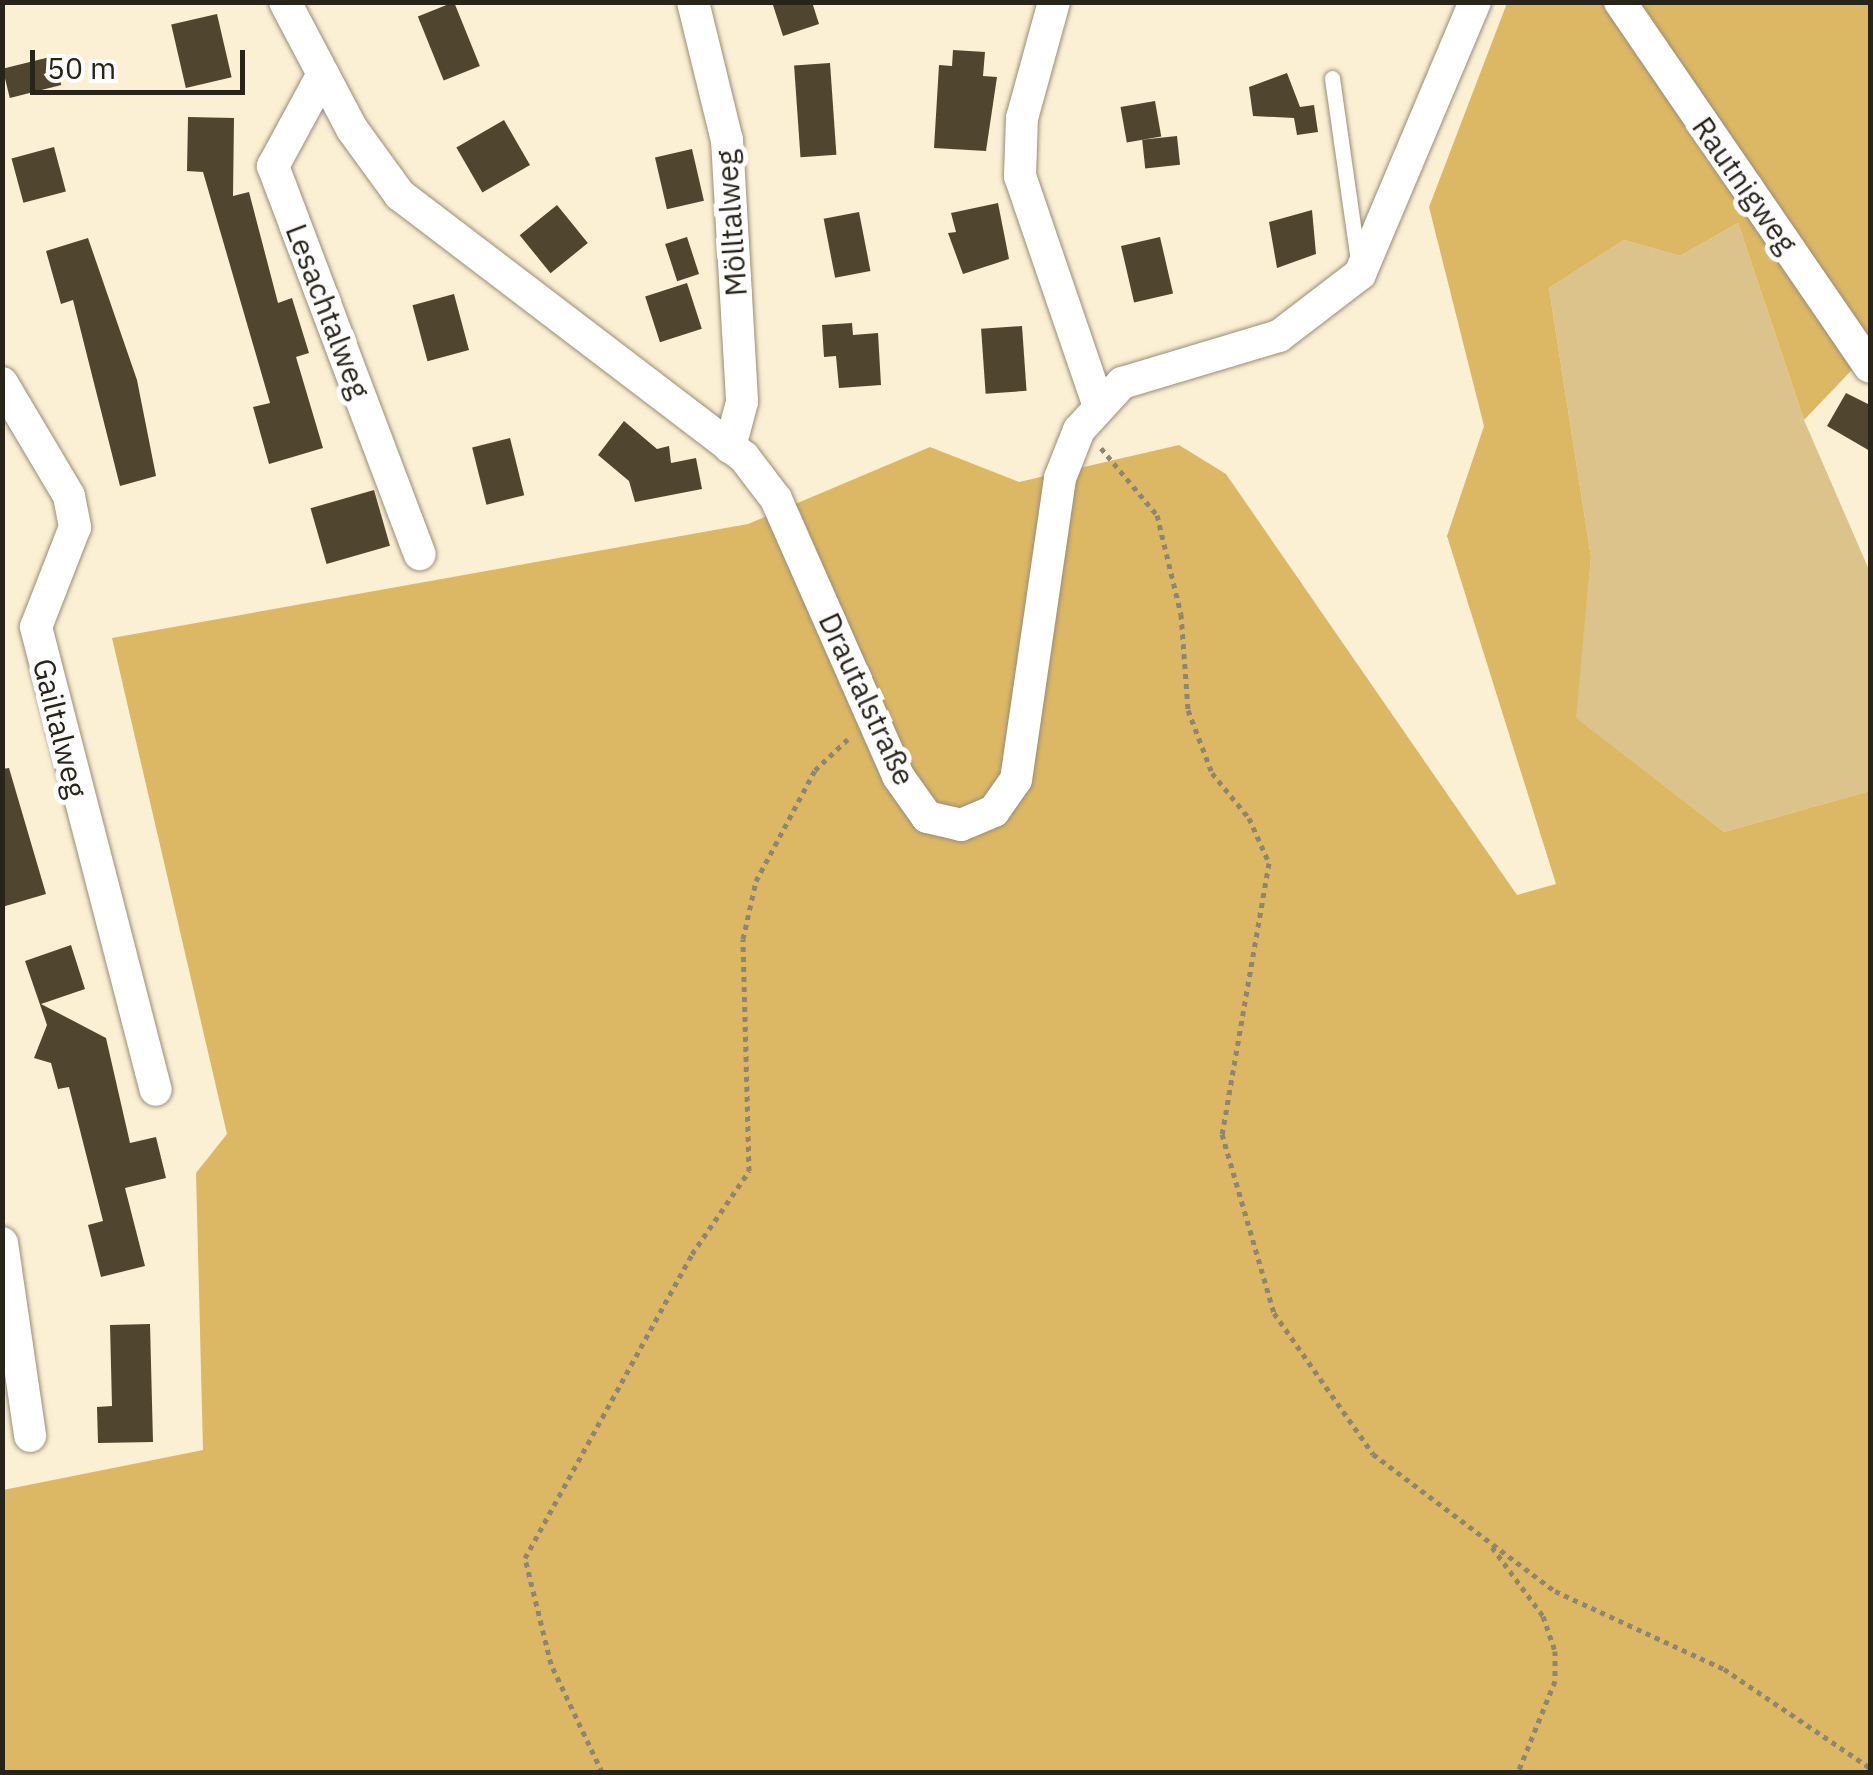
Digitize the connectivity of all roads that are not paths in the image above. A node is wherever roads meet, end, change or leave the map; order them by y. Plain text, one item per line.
1 (285, 2) edge
2 (693, 2) edge
3 (1054, 2) edge
4 (1475, 2) edge
5 (1620, 2) edge
6 (323, 74) junction
7 (1332, 78) dead end
8 (1360, 274) junction
9 (1870, 367) edge
10 (2, 384) edge
11 (1098, 401) junction
12 (730, 446) junction
13 (420, 554) dead end
14 (156, 1090) dead end
15 (2, 1243) edge
16 (30, 1436) dead end

1 - 6 street, Drautalstraße
2 - 12 street, Mölltalweg
3 - 11 street
4 - 8 street, Drautalstraße
5 - 9 street, Rautnigweg
6 - 12 street, Drautalstraße
6 - 13 street, Lesachtalweg
7 - 8 lane
8 - 11 street, Drautalstraße
10 - 14 street, Gailtalweg
11 - 12 street, Drautalstraße
15 - 16 street

